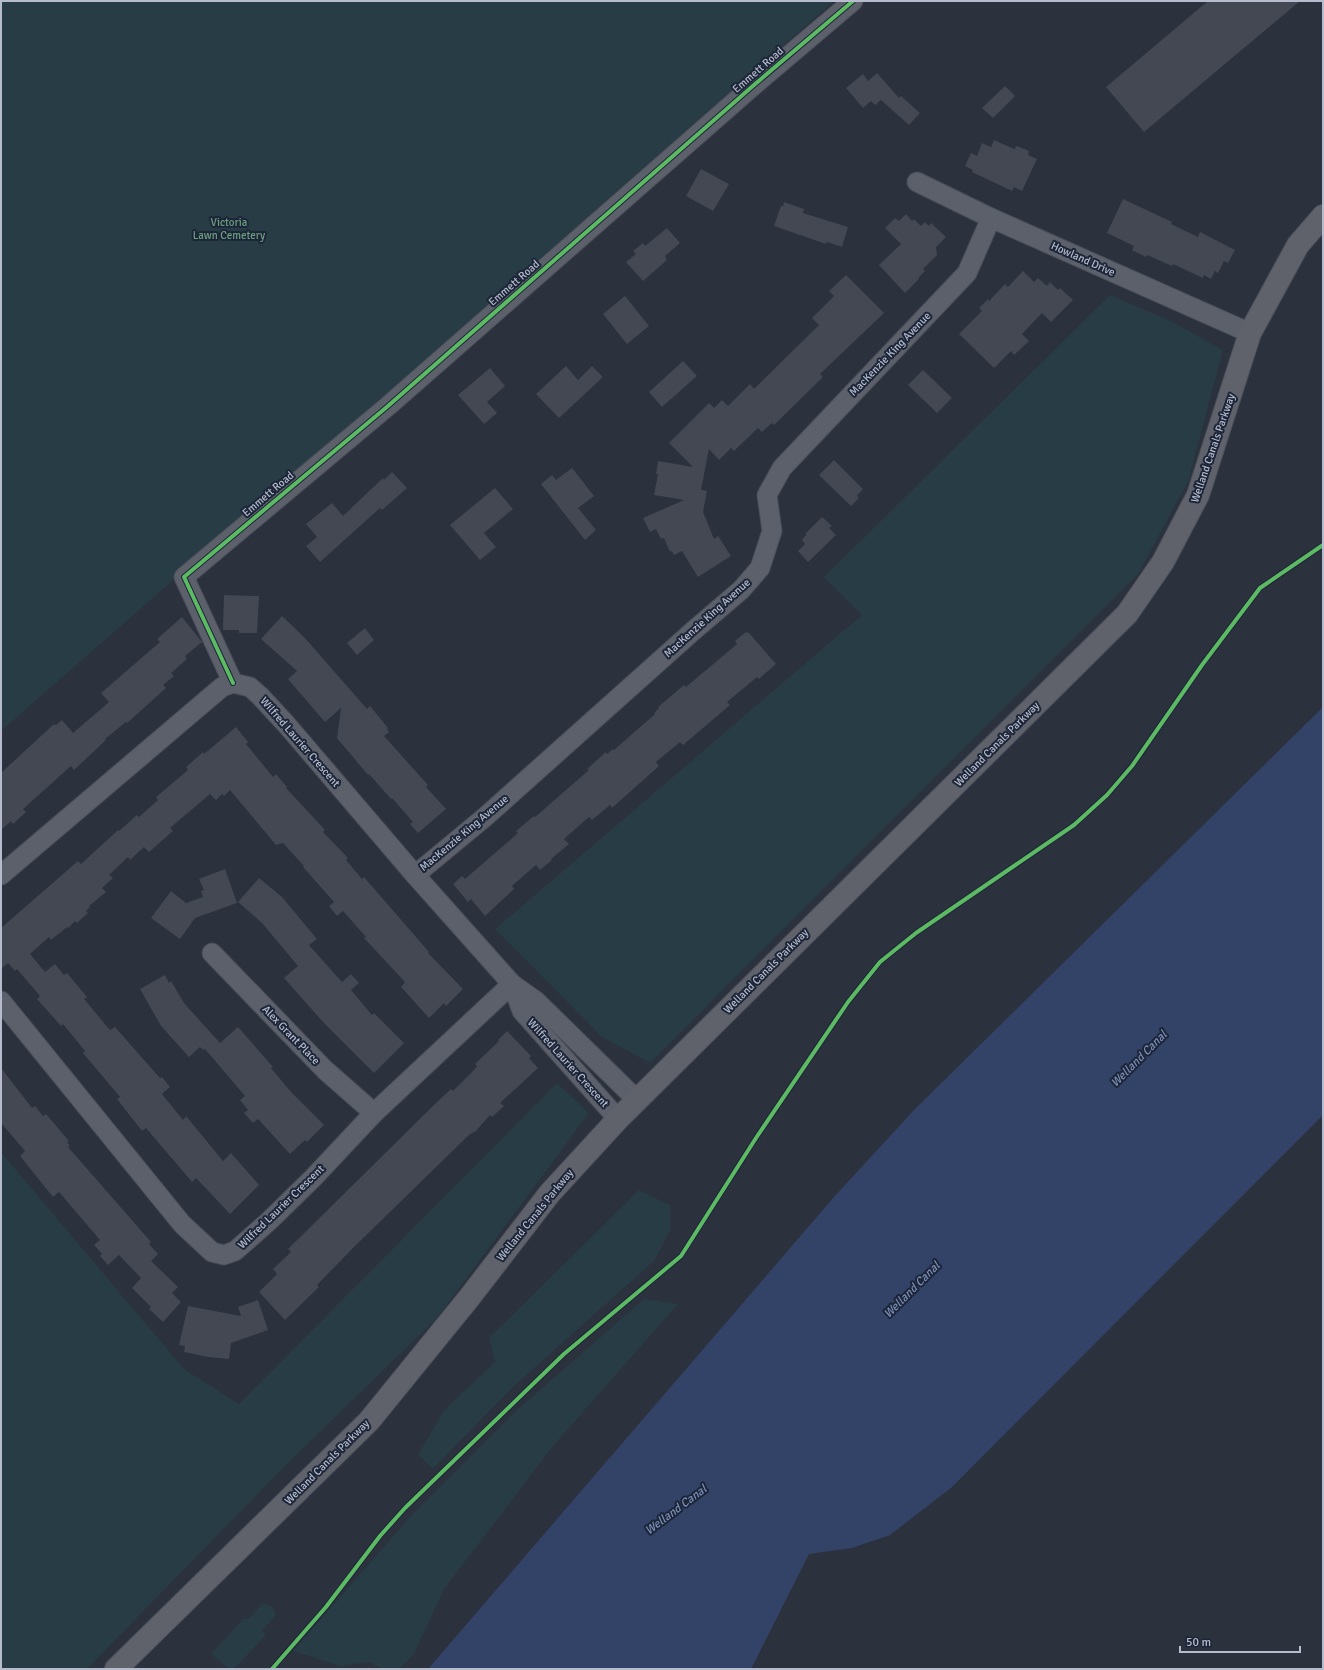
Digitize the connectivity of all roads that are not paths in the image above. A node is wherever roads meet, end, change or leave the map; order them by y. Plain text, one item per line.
1 (852, 1) edge
2 (917, 182) dead end
3 (1323, 216) edge
4 (991, 218) junction
5 (1250, 334) junction
6 (233, 683) junction
7 (415, 875) junction
8 (1, 876) edge
9 (212, 953) dead end
10 (512, 984) junction
11 (1, 1001) edge
12 (637, 1100) junction
13 (374, 1113) junction
14 (618, 1119) junction
15 (116, 1669) edge

1 - 6 street, Emmett Road
2 - 4 street, Howland Drive
3 - 5 main road, Welland Canals Parkway
4 - 5 street, Howland Drive
4 - 7 street, MacKenzie King Avenue
5 - 12 main road, Welland Canals Parkway
6 - 7 street, Wilfred Laurier Crescent
6 - 8 street
7 - 10 street, Wilfred Laurier Crescent
9 - 13 street, Alex Grant Place
10 - 12 street, Wilfred Laurier Crescent
10 - 13 street, Wilfred Laurier Crescent
10 - 14 street, Wilfred Laurier Crescent
11 - 13 street, Wilfred Laurier Crescent
12 - 14 main road, Welland Canals Parkway
14 - 15 main road, Welland Canals Parkway

